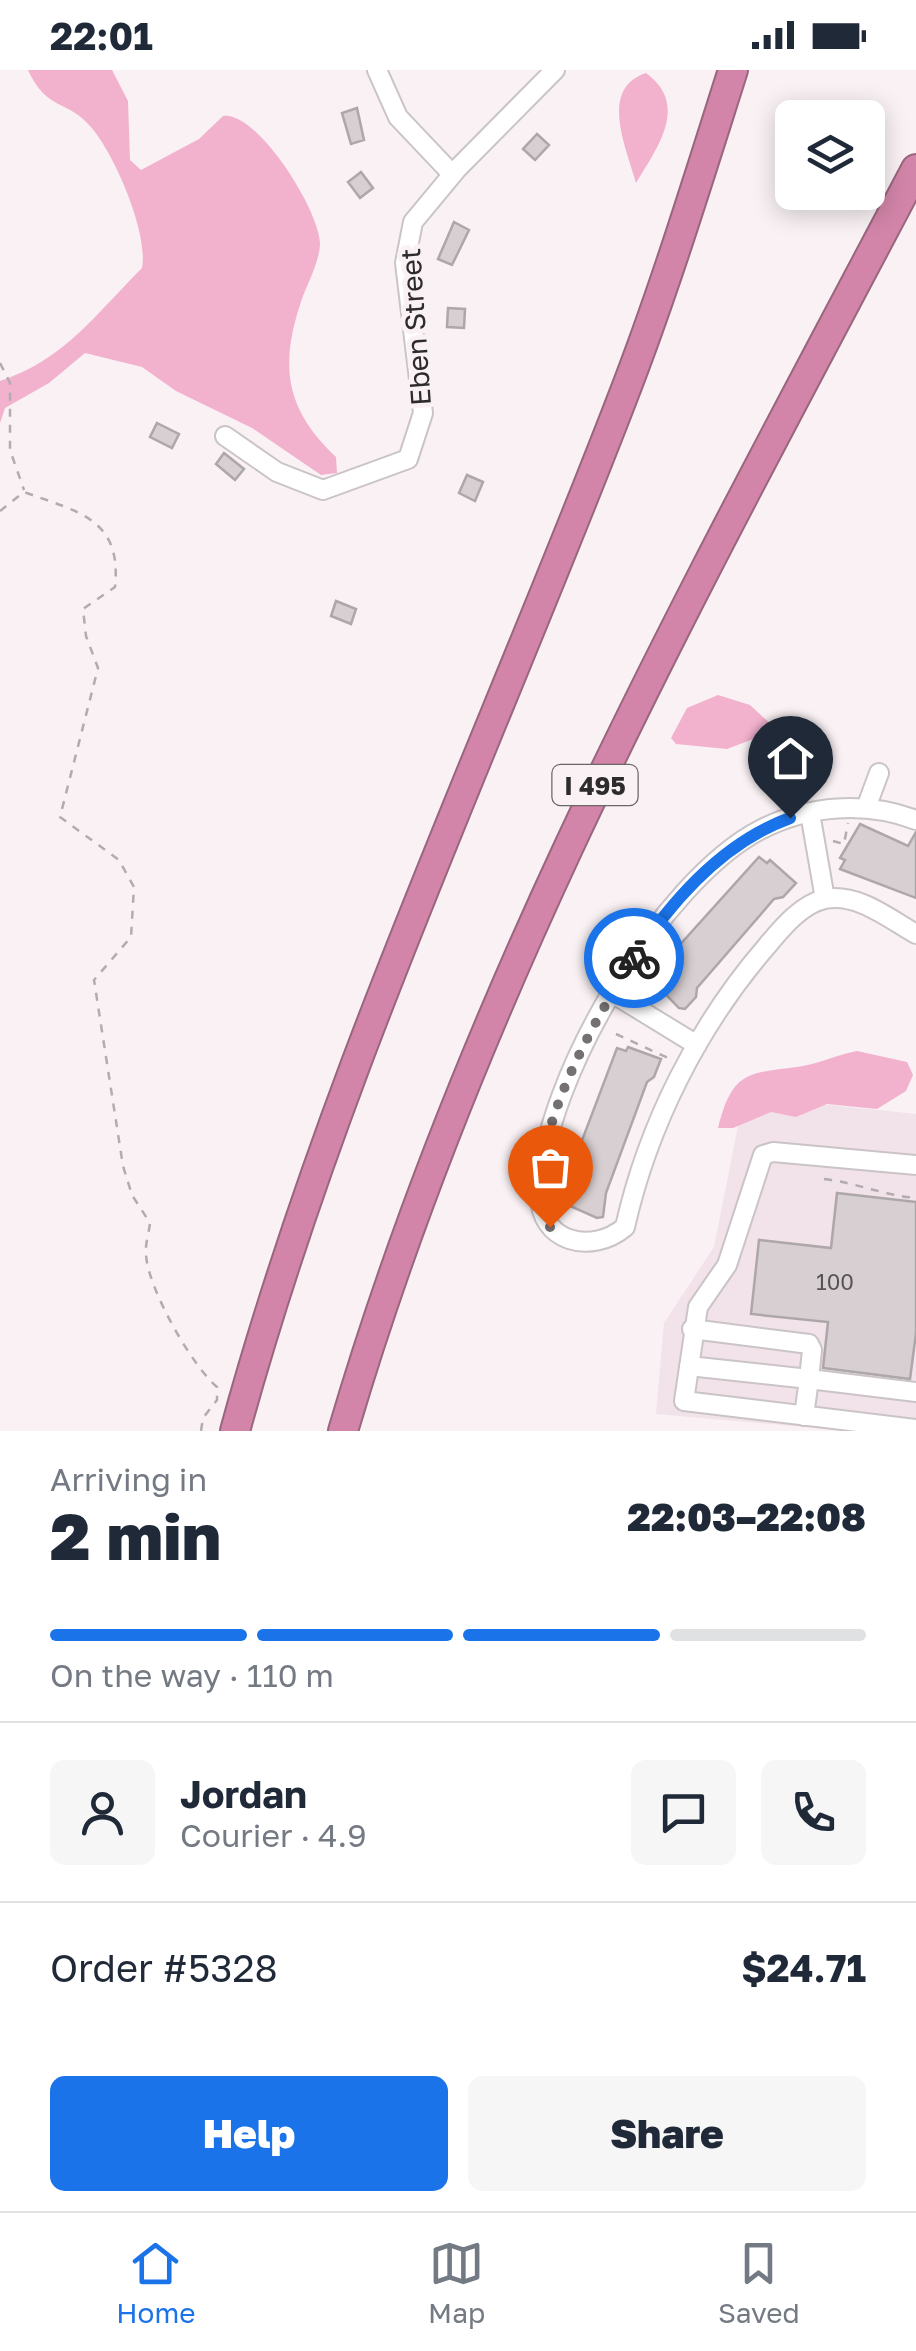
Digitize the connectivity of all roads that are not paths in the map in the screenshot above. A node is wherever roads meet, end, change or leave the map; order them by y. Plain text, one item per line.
1 (378, 70) edge
2 (555, 70) edge
3 (733, 70) edge
4 (916, 169) edge
5 (452, 174) junction
6 (225, 436) dead end
7 (880, 773) dead end
8 (866, 808) junction
9 (810, 813) junction
10 (916, 820) edge
11 (824, 899) junction
12 (916, 934) edge
13 (612, 993) junction
14 (697, 1045) junction
15 (916, 1165) edge
16 (692, 1328) junction
17 (689, 1366) junction
18 (809, 1380) junction
19 (916, 1392) edge
20 (804, 1416) junction
21 (916, 1429) edge
22 (235, 1431) edge
23 (343, 1431) edge

1 - 5 street
2 - 5 street, Eben Street
3 - 22 highway
4 - 23 highway, I 495
5 - 6 street, Eben Street
7 - 8 street
8 - 9 street
8 - 10 street
9 - 11 street
9 - 13 street
11 - 12 street
11 - 14 street
13 - 14 street
13 - 14 street
15 - 16 street
16 - 17 street
16 - 18 street
17 - 18 street
17 - 20 street
18 - 19 street
18 - 20 street
20 - 21 street

